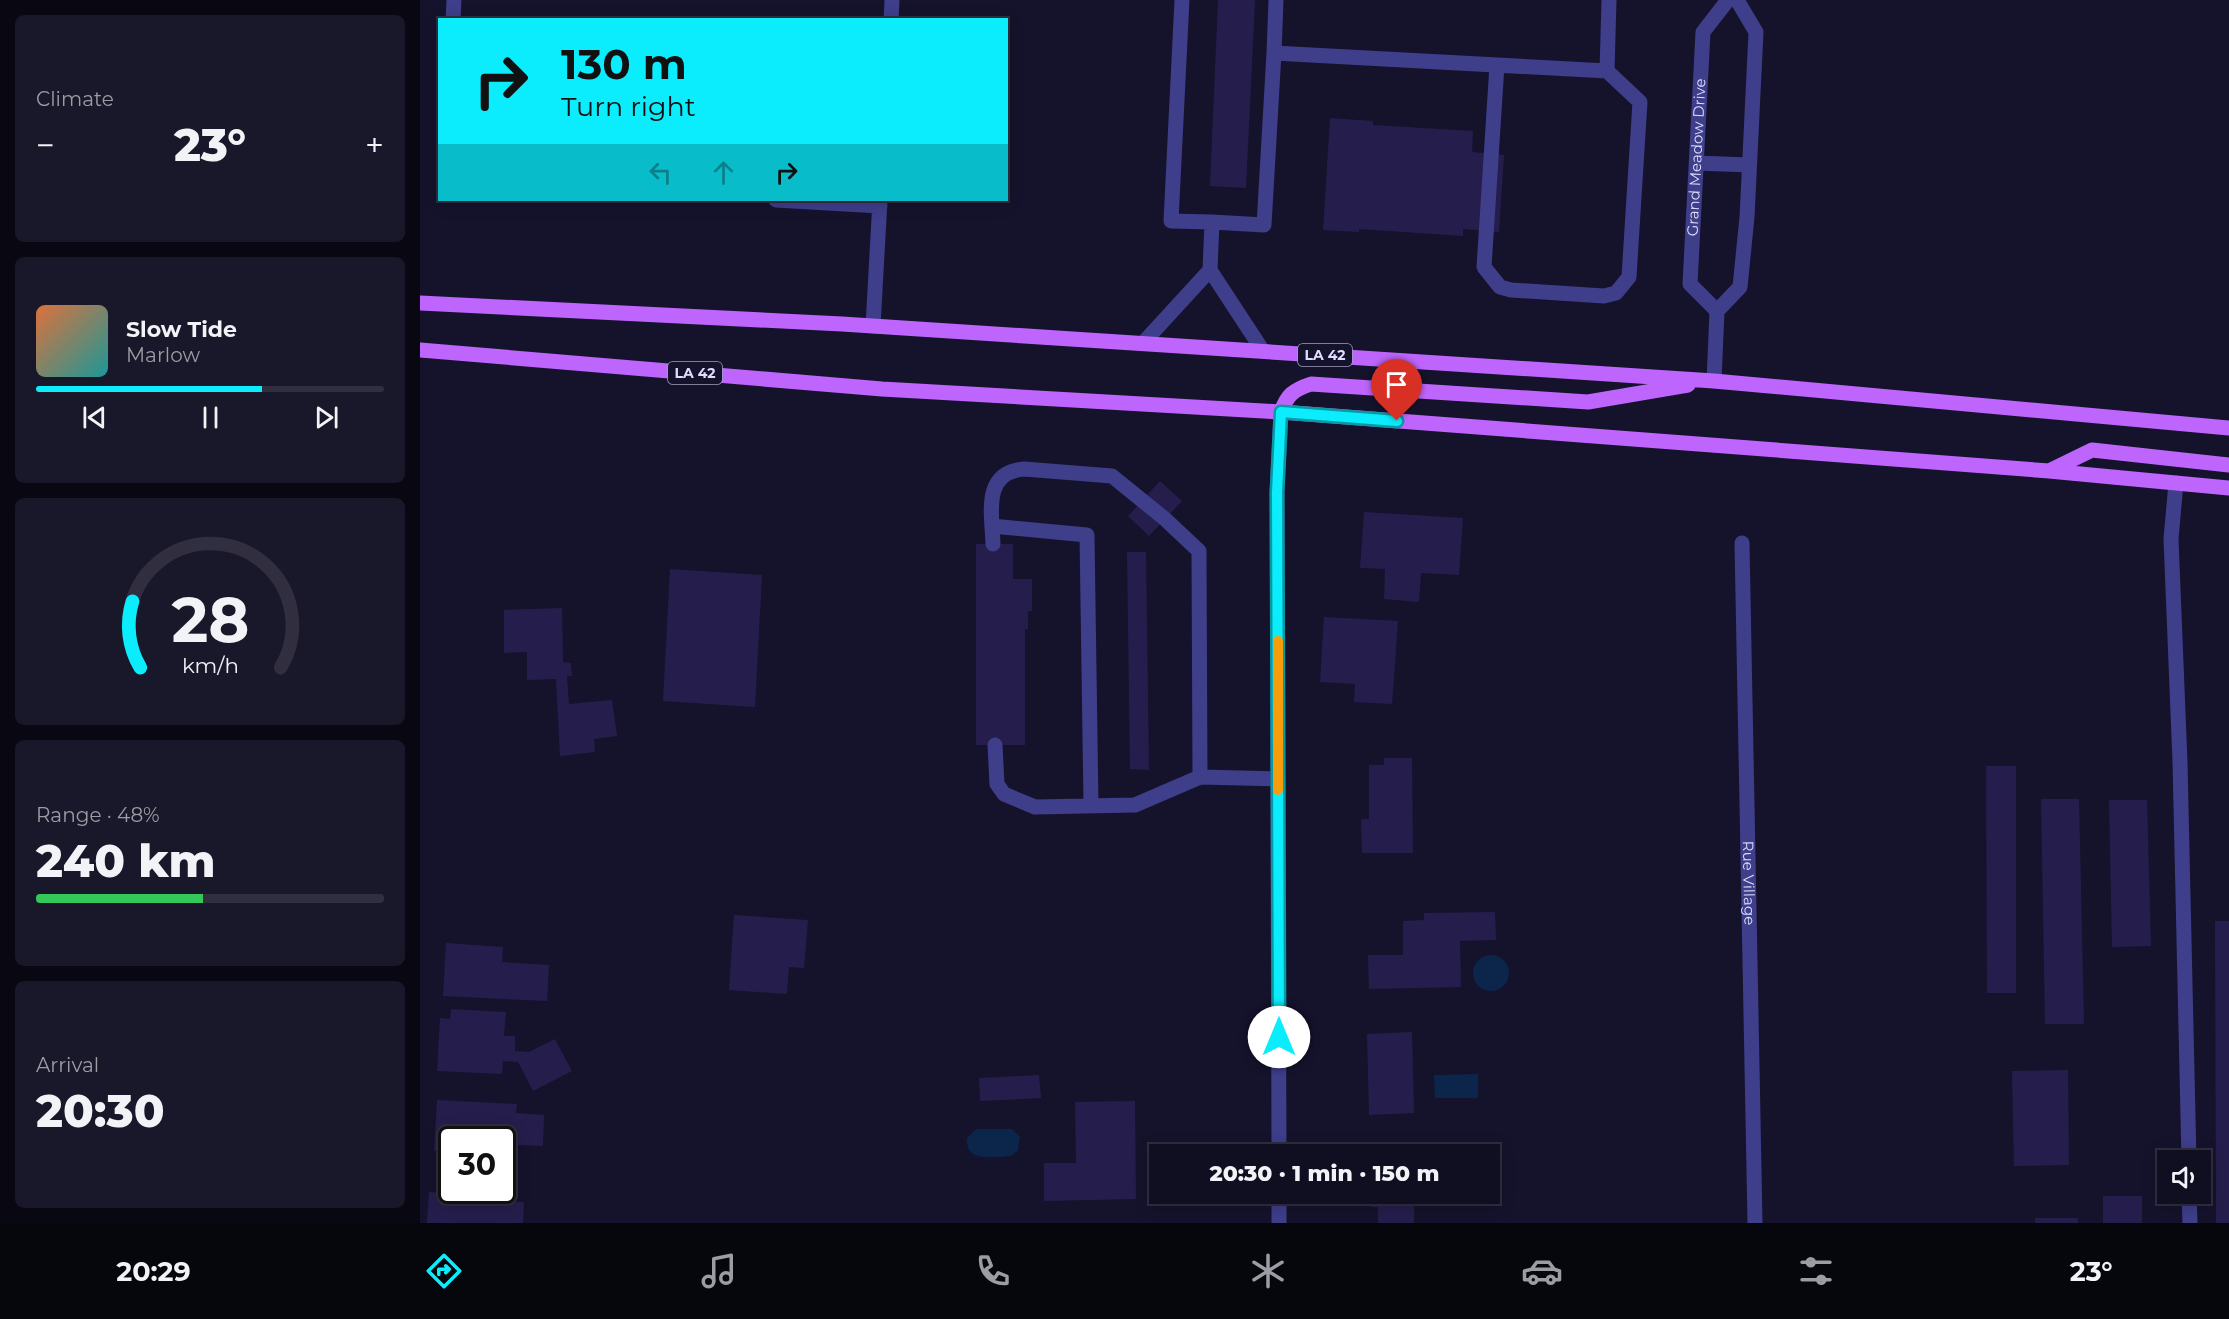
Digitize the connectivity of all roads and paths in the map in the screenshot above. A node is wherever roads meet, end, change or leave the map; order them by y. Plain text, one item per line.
1 (454, 0) edge
2 (892, 0) edge
3 (1182, 0) edge
4 (1276, 0) edge
5 (1609, 0) edge
6 (1728, 0) edge
7 (1737, 0) edge
8 (453, 18) edge
9 (891, 18) edge
10 (1274, 53) junction
11 (1497, 65) junction
12 (1607, 71) junction
13 (1696, 163) junction
14 (1749, 165) junction
15 (811, 201) edge
16 (880, 203) edge
17 (1212, 222) junction
18 (1210, 270) junction
19 (420, 303) edge
20 (1717, 311) junction
21 (873, 326) junction
22 (1143, 343) junction
23 (420, 350) edge
24 (1263, 351) junction
25 (1714, 381) junction
26 (1281, 412) junction
27 (2229, 429) edge
28 (2229, 465) edge
29 (2049, 471) junction
30 (2176, 483) junction
31 (2229, 488) edge
32 (993, 526) junction
33 (1742, 543) dead end
34 (993, 544) dead end
35 (995, 745) dead end
36 (1200, 777) junction
37 (1278, 779) junction
38 (1091, 806) junction
39 (1279, 1144) edge
40 (2189, 1150) edge
41 (1279, 1204) edge
42 (2189, 1204) edge
43 (1279, 1223) edge
44 (1755, 1223) edge
45 (2190, 1223) edge

1 - 8 street
2 - 9 street
3 - 17 street
4 - 10 street
5 - 12 street
6 - 13 street, Grand Meadow Drive
7 - 14 street
10 - 11 street
10 - 17 street
11 - 12 street
11 - 12 street
13 - 14 street
13 - 20 street, Grand Meadow Drive
14 - 20 street
15 - 16 street
16 - 21 street
17 - 18 street
18 - 22 street
18 - 24 street
19 - 21 main road, LA 42
20 - 25 street
21 - 22 main road, LA 42
22 - 24 main road, LA 42
23 - 26 main road, LA 42
24 - 25 main road, LA 42
25 - 26 main road
25 - 27 main road, LA 42
26 - 29 main road, LA 42
26 - 37 street
28 - 29 main road
29 - 30 main road, LA 42
30 - 31 main road, LA 42
30 - 40 street
32 - 34 street
32 - 36 street
32 - 38 street
33 - 44 street, Rue Village
35 - 38 street
36 - 37 street
36 - 38 street
37 - 39 street
41 - 43 street
42 - 45 street

